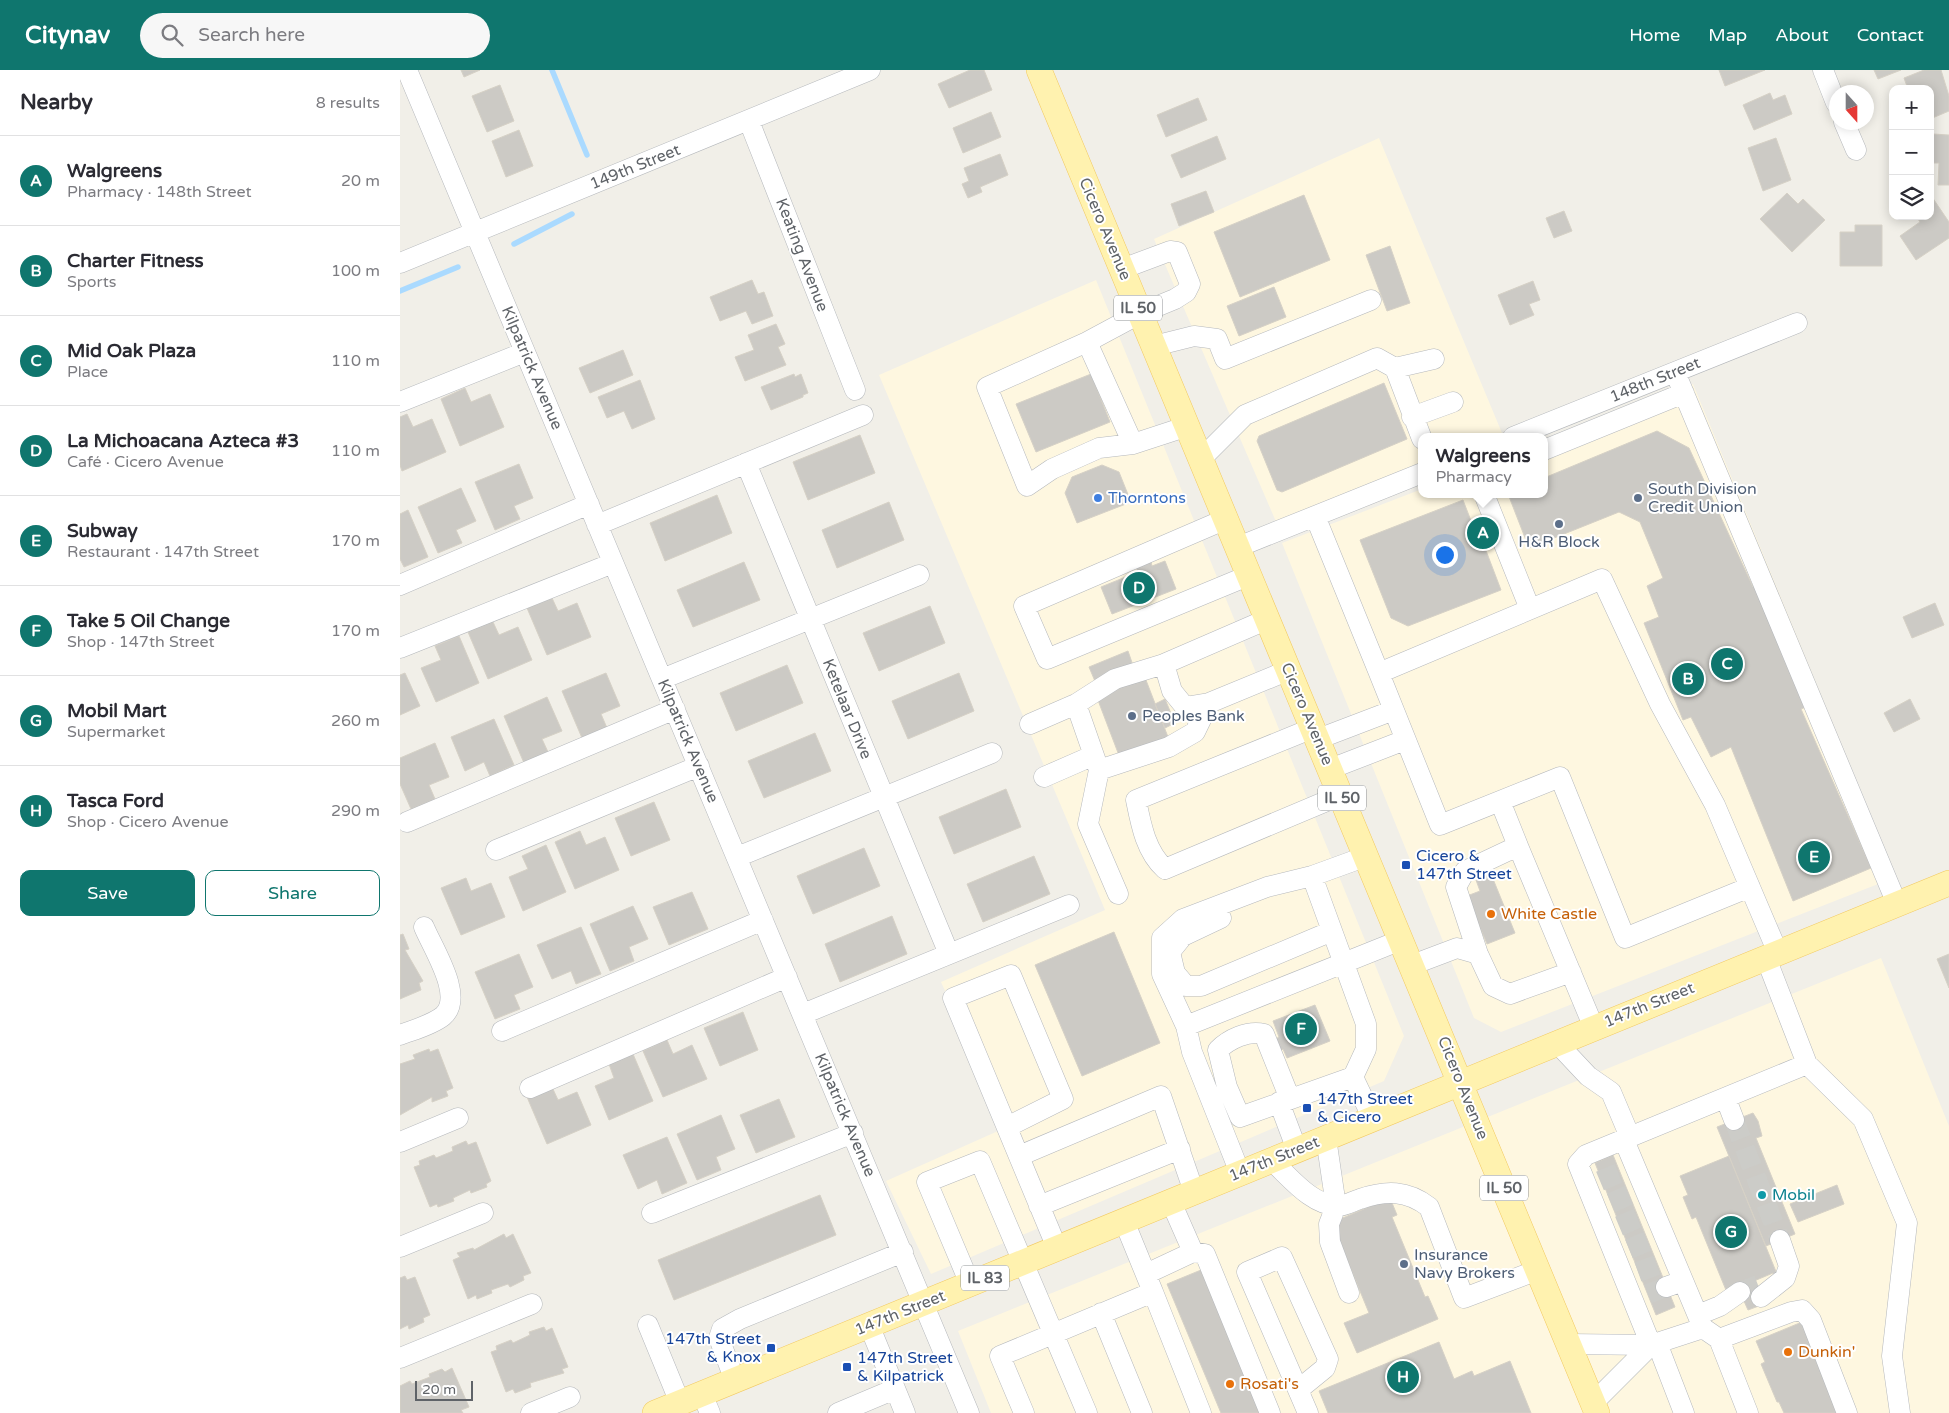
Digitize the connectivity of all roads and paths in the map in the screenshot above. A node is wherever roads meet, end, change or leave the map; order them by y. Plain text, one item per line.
1 (407, 70) edge
2 (870, 70) edge
3 (1039, 70) edge
4 (1823, 70) edge
5 (1829, 86) edge
6 (749, 121) junction
7 (1847, 130) edge
8 (1856, 150) dead end
9 (475, 233) junction
10 (400, 263) edge
11 (1122, 270) junction
12 (1371, 300) dead end
13 (1141, 313) junction
14 (1797, 323) dead end
15 (1087, 342) junction
16 (1154, 346) junction
17 (525, 352) junction
18 (1434, 359) dead end
19 (1395, 368) junction
20 (1675, 372) junction
21 (855, 390) dead end
22 (1684, 393) junction
23 (400, 402) edge
24 (1453, 402) dead end
25 (863, 414) dead end
26 (1412, 417) junction
27 (1188, 426) junction
28 (1419, 433) edge
29 (1523, 433) edge
30 (1132, 444) junction
31 (1548, 448) edge
32 (1201, 459) junction
33 (746, 463) junction
34 (1418, 475) edge
35 (1486, 498) edge
36 (589, 504) junction
37 (1315, 516) junction
38 (1226, 519) junction
39 (597, 525) junction
40 (1238, 547) junction
41 (613, 563) junction
42 (919, 575) dead end
43 (1250, 575) junction
44 (400, 585) edge
45 (1530, 609) junction
46 (1268, 619) junction
47 (810, 620) junction
48 (400, 648) edge
49 (1164, 664) junction
50 (1289, 670) junction
51 (1379, 673) junction
52 (662, 679) junction
53 (1209, 703) junction
54 (1076, 704) junction
55 (675, 709) junction
56 (1394, 710) junction
57 (1030, 724) dead end
58 (1315, 733) junction
59 (1405, 740) junction
60 (992, 753) dead end
61 (1095, 763) junction
62 (699, 766) junction
63 (1330, 768) junction
64 (1044, 777) dead end
65 (1341, 795) junction
66 (884, 796) junction
67 (1500, 801) junction
68 (407, 822) dead end
69 (1513, 847) junction
70 (496, 850) dead end
71 (1367, 856) junction
72 (737, 857) junction
73 (1304, 878) junction
74 (1949, 883) edge
75 (1750, 887) junction
76 (1118, 894) dead end
77 (1898, 904) junction
78 (1069, 905) dead end
79 (764, 920) junction
80 (424, 927) dead end
81 (1332, 930) junction
82 (1401, 940) junction
83 (1476, 949) junction
84 (949, 954) junction
85 (1772, 955) junction
86 (1343, 963) junction
87 (1412, 965) junction
88 (1570, 972) junction
89 (787, 977) junction
90 (803, 1014) junction
91 (1186, 1026) junction
92 (1594, 1028) junction
93 (502, 1032) dead end
94 (400, 1035) edge
95 (1557, 1043) junction
96 (1807, 1064) junction
97 (1353, 1077) junction
98 (1461, 1083) junction
99 (530, 1088) dead end
100 (1726, 1099) junction
101 (1285, 1100) junction
102 (458, 1118) dead end
103 (1373, 1119) junction
104 (1734, 1120) tunnel mouth
105 (1007, 1127) junction
106 (853, 1133) junction
107 (1326, 1138) junction
108 (1627, 1138) junction
109 (400, 1142) edge
110 (1180, 1149) junction
111 (1296, 1150) junction
112 (1019, 1156) junction
113 (1272, 1161) junction
114 (1240, 1173) junction
115 (1194, 1192) junction
116 (1171, 1202) junction
117 (1039, 1206) junction
118 (1336, 1206) junction
119 (483, 1213) dead end
120 (652, 1213) dead end
121 (1124, 1221) junction
122 (1780, 1240) tunnel mouth
123 (400, 1247) edge
124 (1057, 1248) junction
125 (903, 1252) junction
126 (1193, 1252) junction
127 (1024, 1262) junction
128 (1538, 1270) junction
129 (1149, 1283) junction
130 (970, 1284) junction
131 (1349, 1292) dead end
132 (924, 1303) junction
133 (532, 1304) dead end
134 (1101, 1313) junction
135 (1700, 1322) junction
136 (648, 1325) dead end
137 (869, 1325) junction
138 (1054, 1332) junction
139 (1719, 1340) junction
140 (1568, 1344) junction
141 (1654, 1344) junction
142 (400, 1358) edge
143 (735, 1380) junction
144 (895, 1390) junction
145 (1298, 1390) junction
146 (570, 1397) dead end
147 (698, 1403) edge
148 (1595, 1408) edge
149 (531, 1413) edge
150 (655, 1413) edge
151 (838, 1413) edge
152 (905, 1413) edge
153 (969, 1413) edge
154 (1024, 1413) edge
155 (1087, 1413) edge
156 (1142, 1413) edge
157 (1201, 1413) edge
158 (1270, 1413) edge
159 (1308, 1413) edge
160 (1684, 1413) edge
161 (1748, 1413) edge
162 (1847, 1413) edge
163 (1900, 1413) edge

1 - 9 street, Kilpatrick Avenue
2 - 6 street, 149th Street
3 - 11 main road, Cicero Avenue / IL 50
4 - 5 street
6 - 9 street, 149th Street
6 - 21 street, Keating Avenue
7 - 8 street
9 - 10 street, 149th Street
9 - 17 street, Kilpatrick Avenue
11 - 13 main road, Cicero Avenue / IL 50
11 - 13 street
12 - 16 street
13 - 15 street
13 - 16 main road, Cicero Avenue / IL 50
14 - 20 street, 148th Street
15 - 30 street
15 - 30 street
16 - 27 main road, Cicero Avenue / IL 50
17 - 23 street
17 - 36 street, Kilpatrick Avenue
18 - 19 street
19 - 26 street
19 - 32 street
20 - 22 street
20 - 29 street, 148th Street
22 - 31 street
22 - 77 street
24 - 26 street
25 - 33 street
26 - 28 street
27 - 30 street
27 - 32 main road, Cicero Avenue / IL 50
32 - 38 main road, Cicero Avenue / IL 50
33 - 39 street
33 - 47 street, Ketelaar Drive
34 - 37 street
35 - 45 street
36 - 39 street, Kilpatrick Avenue
36 - 44 street
37 - 40 street
37 - 51 street
38 - 40 main road, Cicero Avenue / IL 50
38 - 43 street
39 - 41 street, Kilpatrick Avenue
40 - 43 main road, Cicero Avenue / IL 50
41 - 48 street
41 - 52 street, Kilpatrick Avenue
42 - 47 street
43 - 46 main road, Cicero Avenue / IL 50
45 - 51 street
45 - 75 street
46 - 49 street
46 - 50 main road, Cicero Avenue / IL 50
47 - 52 street
47 - 66 street, Ketelaar Drive
49 - 53 street
49 - 54 street
50 - 53 street
50 - 58 main road, Cicero Avenue / IL 50
51 - 56 street
52 - 55 street, Kilpatrick Avenue
53 - 61 street
54 - 57 street
54 - 61 street
55 - 62 street, Kilpatrick Avenue
55 - 68 street
56 - 58 street
56 - 59 street
58 - 63 main road, Cicero Avenue / IL 50
58 - 65 street
59 - 63 street
59 - 67 street
60 - 66 street
61 - 64 street
61 - 76 street
62 - 70 street
62 - 72 street, Kilpatrick Avenue
63 - 65 main road, Cicero Avenue / IL 50
65 - 71 main road, Cicero Avenue / IL 50
66 - 72 street
66 - 84 street, Ketelaar Drive
67 - 69 street
67 - 75 street
69 - 83 street
69 - 88 street
71 - 73 street
71 - 82 main road, Cicero Avenue / IL 50
72 - 79 street, Kilpatrick Avenue
73 - 81 street
73 - 81 street
73 - 91 street
74 - 77 main road, 147th Street
75 - 85 street
77 - 85 main road, 147th Street
78 - 84 street
79 - 89 street, Kilpatrick Avenue
79 - 93 street
80 - 94 street
81 - 86 street
82 - 86 street
82 - 87 main road, Cicero Avenue / IL 50
83 - 87 street
83 - 88 street
84 - 90 street
85 - 92 main road, 147th Street
85 - 96 street
86 - 91 street
86 - 97 street
87 - 98 main road, Cicero Avenue / IL 50
88 - 92 street
89 - 90 street, Kilpatrick Avenue
89 - 99 street
90 - 106 street, Kilpatrick Avenue
91 - 114 street
92 - 95 main road, 147th Street
95 - 98 main road, 147th Street
95 - 108 street
96 - 100 street
96 - 163 street
97 - 101 street
97 - 103 street
98 - 103 main road, 147th Street / IL 83
98 - 128 main road, Cicero Avenue / IL 50
100 - 104 street
100 - 108 street
101 - 101 street
101 - 111 street
102 - 109 street
103 - 107 main road, 147th Street / IL 83
105 - 105 street
105 - 112 street
106 - 120 street
106 - 125 street, Kilpatrick Avenue
107 - 111 main road, 147th Street / IL 83
107 - 118 street
108 - 135 street
108 - 141 street
110 - 112 street
110 - 115 street
110 - 117 street
111 - 113 main road, 147th Street / IL 83
112 - 117 street
113 - 114 main road, 147th Street / IL 83
113 - 118 street
114 - 115 main road, 147th Street / IL 83
115 - 116 main road, 147th Street / IL 83
116 - 121 main road, 147th Street / IL 83
116 - 126 street
117 - 124 street
118 - 128 street
118 - 131 street
119 - 123 street
121 - 124 main road, 147th Street / IL 83
121 - 129 street
122 - 135 street
124 - 127 main road, 147th Street / IL 83
125 - 132 street, Kilpatrick Avenue
125 - 143 street
126 - 129 street
126 - 158 street
127 - 130 main road, 147th Street / IL 83
127 - 130 street
127 - 138 street
128 - 140 main road, Cicero Avenue / IL 50
129 - 134 street
129 - 157 street
130 - 132 main road, 147th Street / IL 83
132 - 137 main road, 147th Street / IL 83
132 - 153 street, Kilpatrick Avenue
133 - 142 street
134 - 138 street
134 - 156 street
135 - 139 street
135 - 141 street
136 - 147 street
137 - 143 main road, 147th Street / IL 83
137 - 144 street
138 - 154 street
138 - 155 street
139 - 161 street
139 - 162 street
140 - 141 street
140 - 148 main road, Cicero Avenue / IL 50
141 - 148 street
141 - 160 street
143 - 147 main road, 147th Street / IL 83
144 - 151 street
144 - 152 street
145 - 145 street
145 - 159 street
146 - 149 street
147 - 150 main road, 147th Street / IL 83

